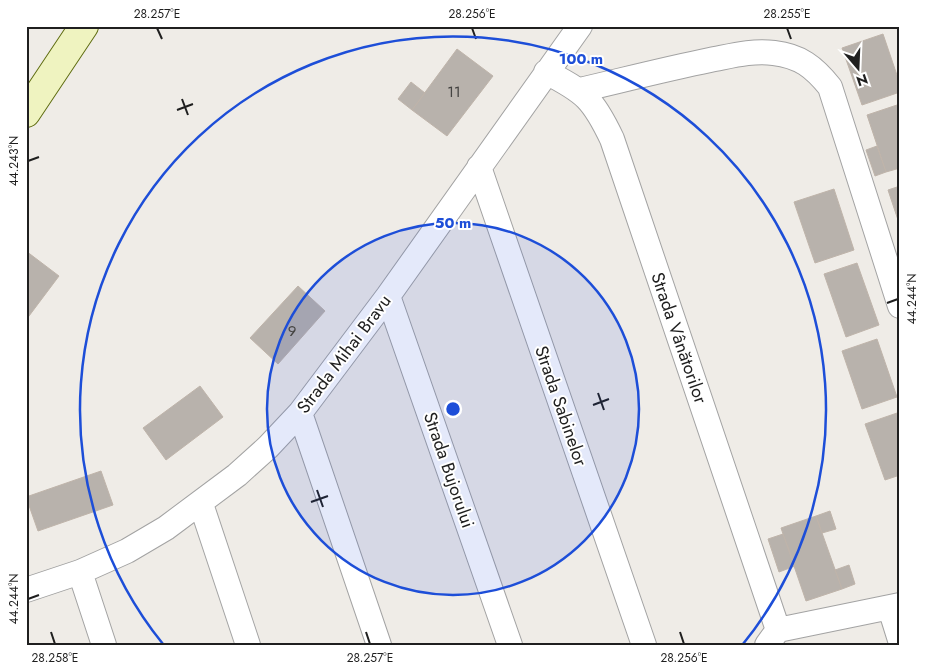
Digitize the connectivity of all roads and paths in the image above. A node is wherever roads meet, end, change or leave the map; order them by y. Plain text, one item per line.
1 (84, 26) edge
2 (580, 26) edge
3 (546, 72) junction
4 (580, 90) junction
5 (26, 114) edge
6 (479, 167) junction
7 (388, 296) junction
8 (900, 306) edge
9 (300, 413) junction
10 (200, 504) junction
11 (80, 572) junction
12 (26, 590) edge
13 (895, 606) edge
14 (773, 638) edge
15 (900, 640) edge
16 (104, 645) edge
17 (248, 645) edge
18 (379, 645) edge
19 (510, 645) edge
20 (644, 645) edge

1 - 5 main road
2 - 3 street, Strada Mihai Bravu
3 - 4 street, Strada Vânătorilor
3 - 6 street, Strada Mihai Bravu
4 - 8 street
4 - 14 street, Strada Vânătorilor
6 - 7 street, Strada Mihai Bravu
6 - 20 street, Strada Sabinelor
7 - 9 street, Strada Mihai Bravu
7 - 19 street, Strada Bujorului
9 - 10 street, Strada Mihai Bravu
9 - 18 street
10 - 11 street, Strada Mihai Bravu
10 - 17 street
11 - 12 street, Strada Mihai Bravu
11 - 16 street
13 - 14 street, Strada Vânătorilor
13 - 15 street

